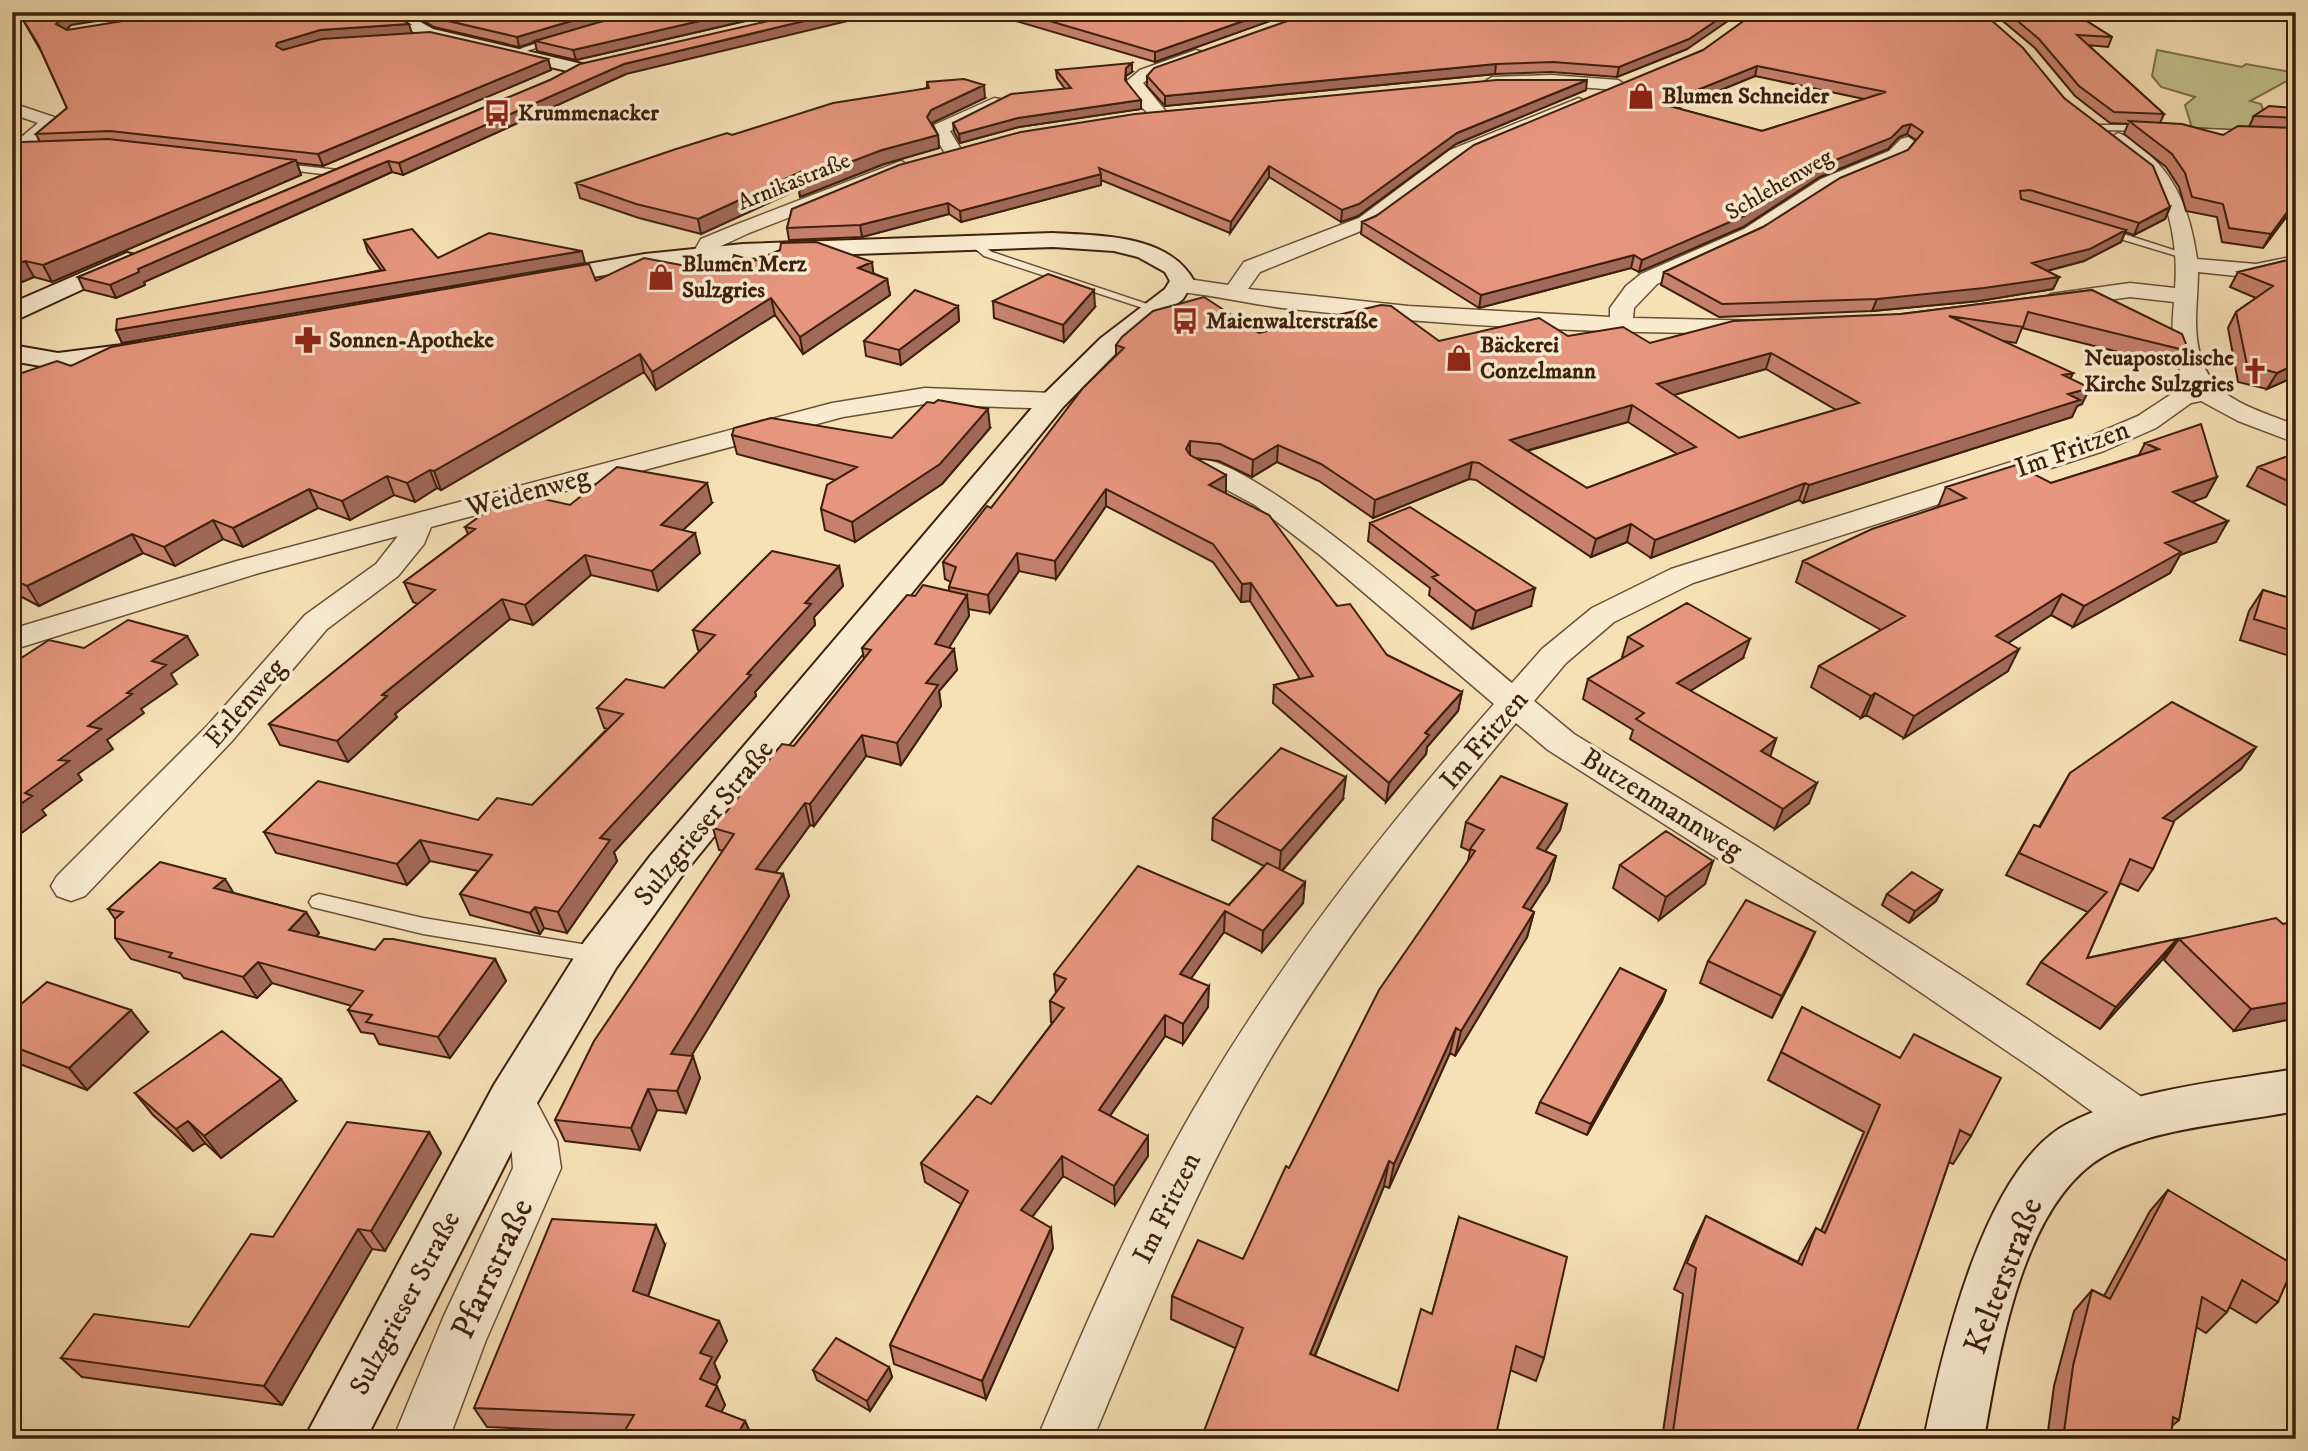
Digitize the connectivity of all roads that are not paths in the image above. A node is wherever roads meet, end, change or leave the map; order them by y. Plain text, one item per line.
1 (391, 12) edge
2 (571, 36) edge
3 (442, 37) junction
4 (418, 40) edge
5 (1210, 50) edge
6 (515, 52) junction
7 (1638, 78) edge
8 (545, 84) edge
9 (1475, 84) edge
10 (1618, 85) junction
11 (1004, 99) edge
12 (12, 108) edge
13 (2082, 113) edge
14 (1135, 117) edge
15 (2100, 127) junction
16 (2154, 128) edge
17 (2181, 129) edge
18 (2296, 135) edge
19 (1908, 143) dead end
20 (972, 146) edge
21 (18, 154) edge
22 (936, 155) junction
23 (268, 165) edge
24 (348, 169) joint
25 (302, 188) edge
26 (2087, 226) edge
27 (972, 242) junction
28 (149, 251) edge
29 (703, 255) junction
30 (2185, 260) junction
31 (2296, 262) edge
32 (522, 282) edge
33 (1181, 285) junction
34 (1235, 292) junction
35 (2183, 296) junction
36 (2030, 304) edge
37 (1156, 309) junction
38 (12, 314) edge
39 (1621, 326) junction
40 (1783, 326) edge
41 (158, 348) edge
42 (12, 353) edge
43 (2206, 392) junction
44 (1053, 401) junction
45 (2296, 435) edge
46 (1202, 465) edge
47 (418, 523) junction
48 (12, 640) edge
49 (1513, 703) junction
50 (71, 886) dead end
51 (319, 902) dead end
52 (600, 955) junction
53 (2296, 1090) edge
54 (512, 1100) junction
55 (2140, 1121) junction
56 (334, 1439) edge
57 (421, 1439) edge
58 (1065, 1439) edge
59 (1954, 1439) edge

1 - 3 main road
2 - 6 lane
3 - 4 lane
3 - 6 main road
5 - 14 street
6 - 8 main road
7 - 10 street
9 - 10 street
10 - 34 street
11 - 22 street
12 - 21 street
13 - 15 street
15 - 16 lane
15 - 30 street
17 - 18 lane
19 - 39 street, Schlehenweg
20 - 22 street, Arnikastraße
22 - 29 street, Arnikastraße
23 - 24 lane
24 - 25 main road
26 - 30 lane
27 - 29 main road
27 - 33 main road
27 - 37 lane
28 - 38 main road
29 - 32 main road
30 - 31 street
30 - 35 street
33 - 34 street
33 - 37 main road, Sulzgrieser Straße
34 - 39 street
35 - 36 street
35 - 43 street
37 - 44 main road, Sulzgrieser Straße
39 - 40 street
41 - 42 main road
43 - 45 street
43 - 49 street, Im Fritzen
44 - 47 street, Weidenweg
44 - 52 main road, Sulzgrieser Straße
46 - 49 street, Butzenmannweg
47 - 48 street, Weidenweg
47 - 50 street, Erlenweg
49 - 55 street, Butzenmannweg
49 - 58 street, Im Fritzen
51 - 52 lane
52 - 54 main road, Sulzgrieser Straße
53 - 55 main road, Kelterstraße
54 - 56 main road, Sulzgrieser Straße
54 - 57 street, Pfarrstraße
55 - 59 main road, Kelterstraße

